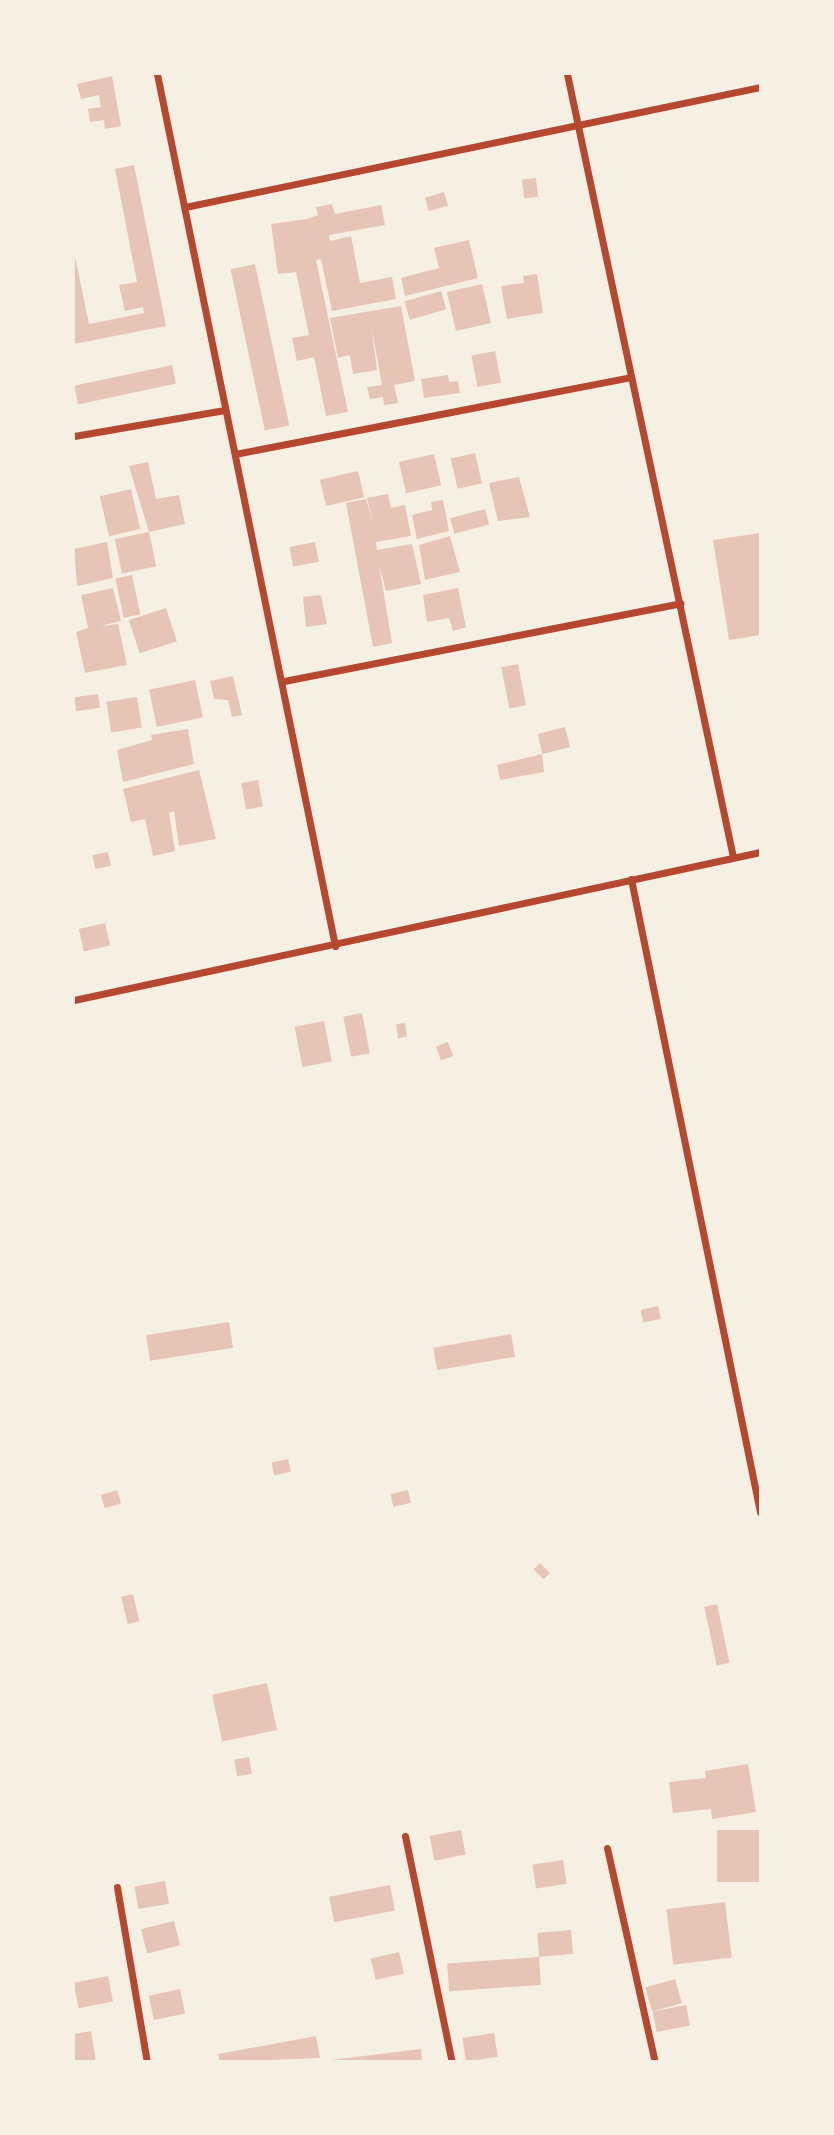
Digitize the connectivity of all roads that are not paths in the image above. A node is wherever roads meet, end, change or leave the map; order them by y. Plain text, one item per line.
1 (157, 74) edge
2 (567, 74) edge
3 (761, 87) edge
4 (578, 127) junction
5 (185, 206) junction
6 (631, 377) junction
7 (225, 410) junction
8 (74, 436) edge
9 (235, 454) junction
10 (680, 603) junction
11 (284, 681) junction
12 (761, 852) edge
13 (733, 857) junction
14 (631, 878) junction
15 (335, 946) junction
16 (74, 1000) edge
17 (761, 1511) edge
18 (405, 1836) dead end
19 (607, 1848) dead end
20 (117, 1887) dead end
21 (147, 2062) edge
22 (452, 2062) edge
23 (655, 2062) edge

1 - 5 street
2 - 4 street
3 - 4 street
4 - 5 street
4 - 6 street
5 - 7 street
6 - 9 street
6 - 10 street
7 - 8 street
7 - 9 street
9 - 11 street
10 - 11 street
10 - 13 street
11 - 15 street
12 - 13 street
13 - 14 street
14 - 15 street
14 - 17 street
15 - 16 street
18 - 22 street
19 - 23 street
20 - 21 street

